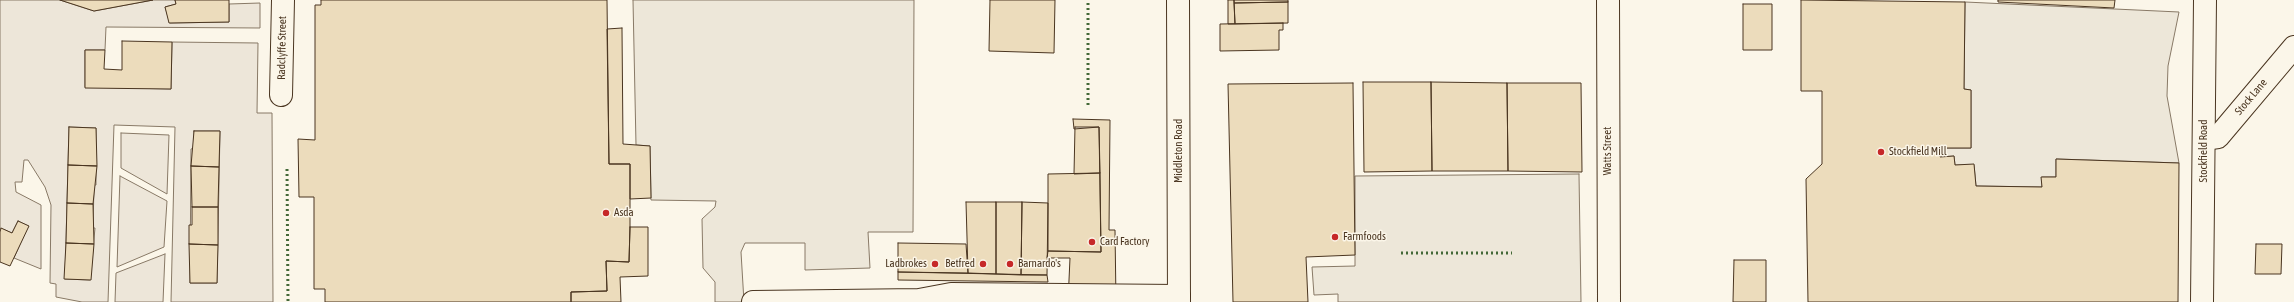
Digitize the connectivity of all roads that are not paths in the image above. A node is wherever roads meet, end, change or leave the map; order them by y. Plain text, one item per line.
1 (283, 0) edge
2 (1178, 0) edge
3 (1608, 0) edge
4 (2204, 0) edge
5 (2294, 47) edge
6 (282, 95) dead end
7 (2204, 139) junction
8 (1179, 299) edge
9 (753, 302) edge
10 (1609, 302) edge
11 (2202, 302) edge

1 - 6 street, Radclyffe Street
2 - 8 street, Middleton Road
3 - 10 street, Watts Street
4 - 7 street, Stockfield Road
5 - 7 street, Stock Lane
7 - 11 street, Stockfield Road
8 - 9 street

